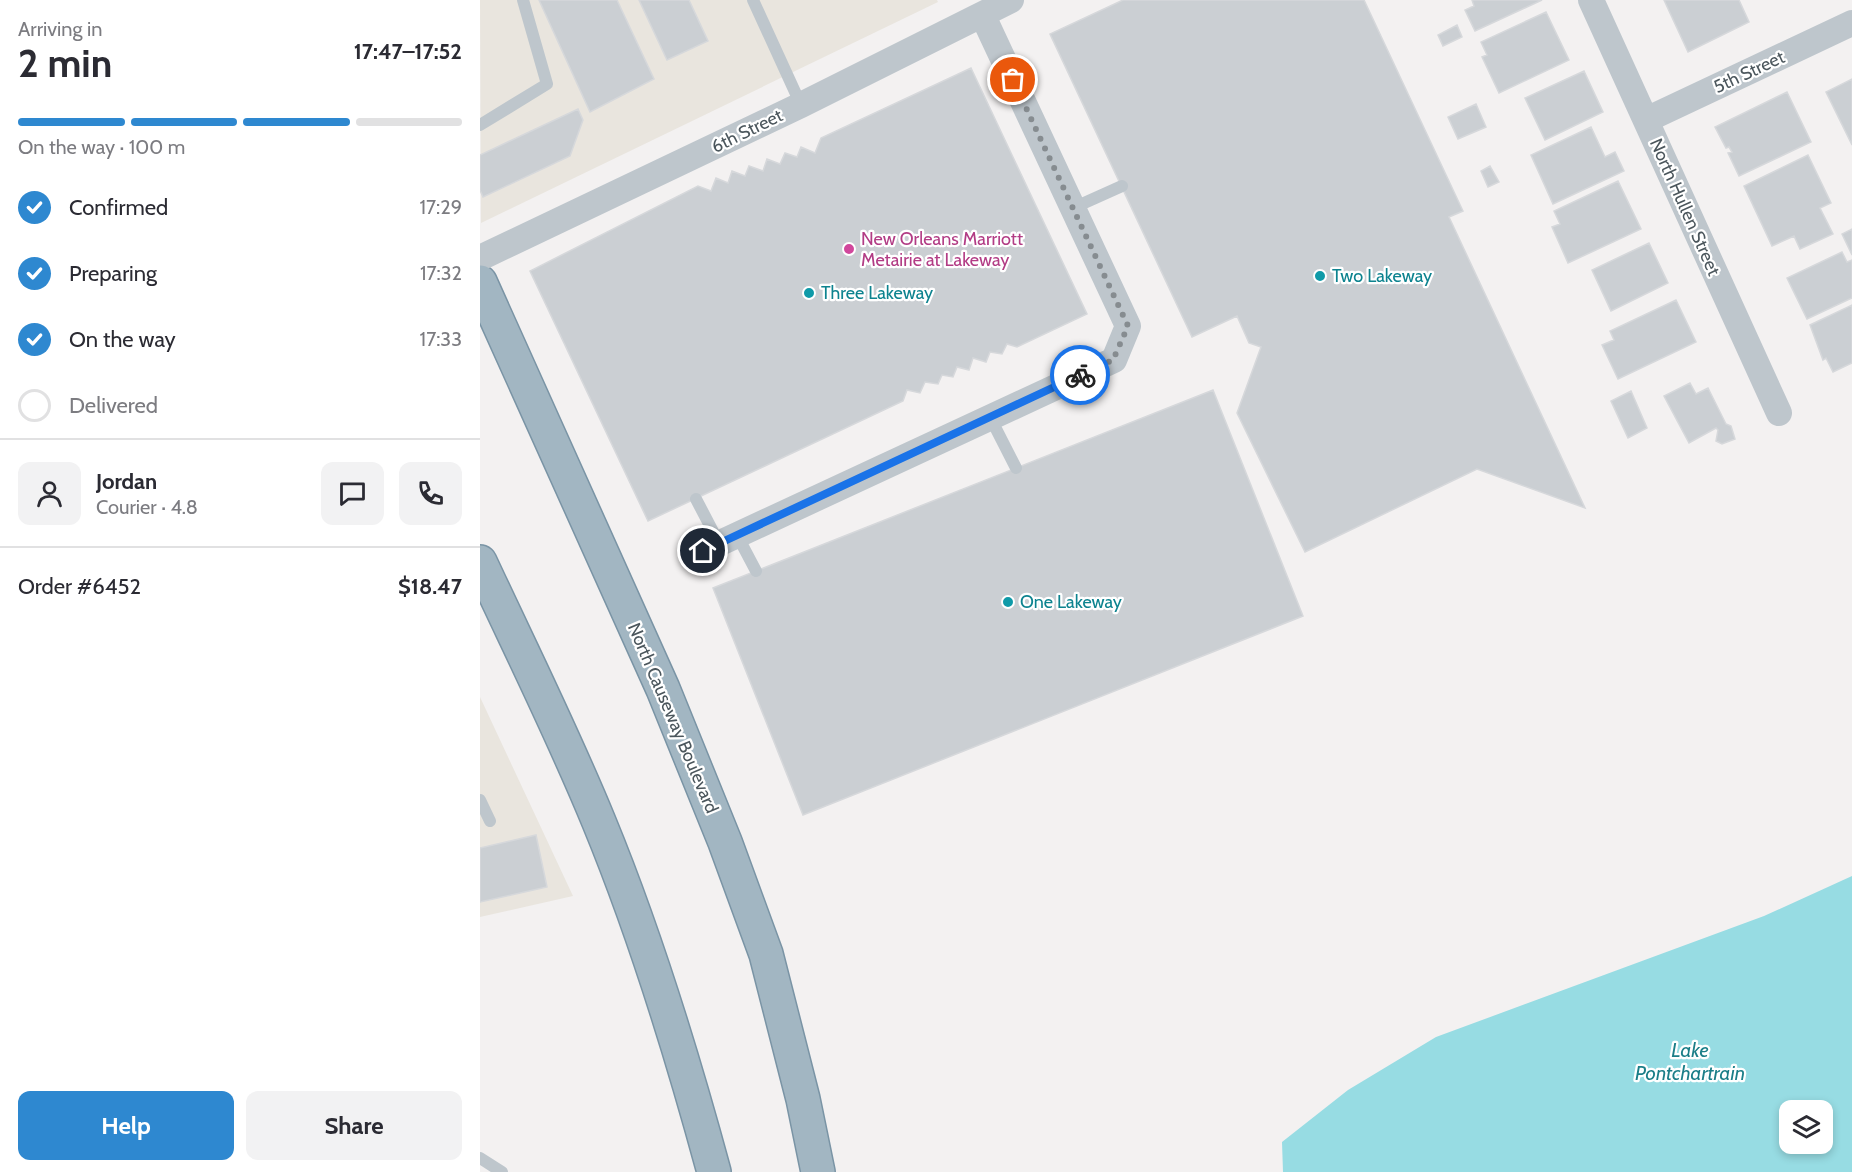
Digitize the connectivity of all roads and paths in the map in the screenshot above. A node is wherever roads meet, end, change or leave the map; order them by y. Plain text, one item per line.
1 (523, 0) edge
2 (753, 0) edge
3 (1011, 0) edge
4 (1591, 0) edge
5 (983, 16) junction
6 (1852, 23) edge
7 (801, 105) junction
8 (1646, 120) junction
9 (480, 125) edge
10 (1122, 186) dead end
11 (1073, 208) junction
12 (480, 258) edge
13 (480, 282) edge
14 (1779, 413) dead end
15 (990, 417) junction
16 (1016, 468) dead end
17 (696, 499) dead end
18 (720, 543) junction
19 (480, 562) edge
20 (756, 571) dead end
21 (480, 800) edge
22 (490, 821) dead end
23 (480, 1158) edge
24 (502, 1172) edge
25 (714, 1172) edge
26 (818, 1172) edge

1 - 9 lane
2 - 7 lane
3 - 5 street, 6th Street
4 - 8 street, North Hullen Street
5 - 7 street, 6th Street
5 - 11 street
6 - 8 street, 5th Street
7 - 12 street, 6th Street
8 - 14 street, North Hullen Street
10 - 11 lane
11 - 15 street
13 - 26 highway, North Causeway Boulevard
15 - 16 lane
15 - 18 street
17 - 18 lane
18 - 20 lane
19 - 25 highway
21 - 22 lane
23 - 24 lane

